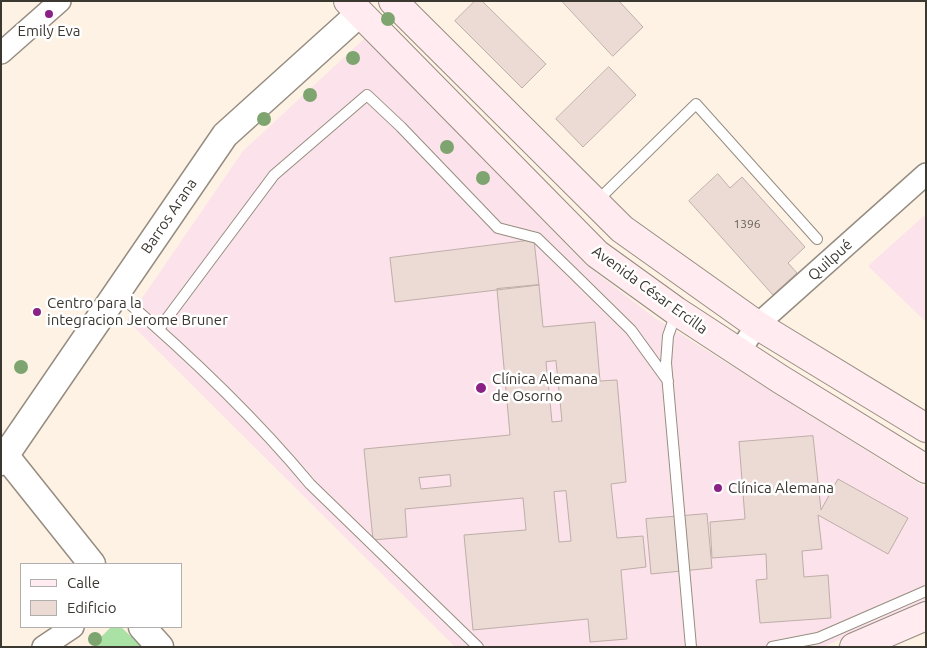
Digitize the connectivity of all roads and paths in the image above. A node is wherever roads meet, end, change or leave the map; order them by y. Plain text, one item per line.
1 (60, 1) edge
2 (393, 1) edge
3 (360, 5) edge
4 (1, 53) edge
5 (926, 174) edge
6 (595, 203) junction
7 (817, 239) dead end
8 (117, 293) junction
9 (676, 311) junction
10 (757, 326) junction
11 (159, 329) junction
12 (739, 352) junction
13 (668, 381) junction
14 (926, 428) edge
15 (3, 456) edge
16 (926, 469) edge
17 (91, 563) edge
18 (926, 591) edge
19 (926, 616) edge
20 (143, 628) edge
21 (74, 634) edge
22 (43, 647) edge
23 (160, 647) edge
24 (478, 647) edge
25 (691, 647) edge
26 (772, 647) edge
27 (854, 647) edge

1 - 4 street
2 - 6 main road
3 - 8 street, Barros Arana
3 - 9 main road, Avenida César Ercilla
5 - 10 street, Quilpué
6 - 7 lane
6 - 10 main road
8 - 11 lane
8 - 15 street, Barros Arana
9 - 12 main road, Avenida César Ercilla
9 - 13 lane
10 - 12 street, Quilpué
10 - 14 main road
11 - 13 lane
11 - 24 lane
12 - 16 main road, Avenida César Ercilla
13 - 25 lane
15 - 17 street
18 - 26 lane
19 - 27 main road
20 - 23 street
21 - 22 street

